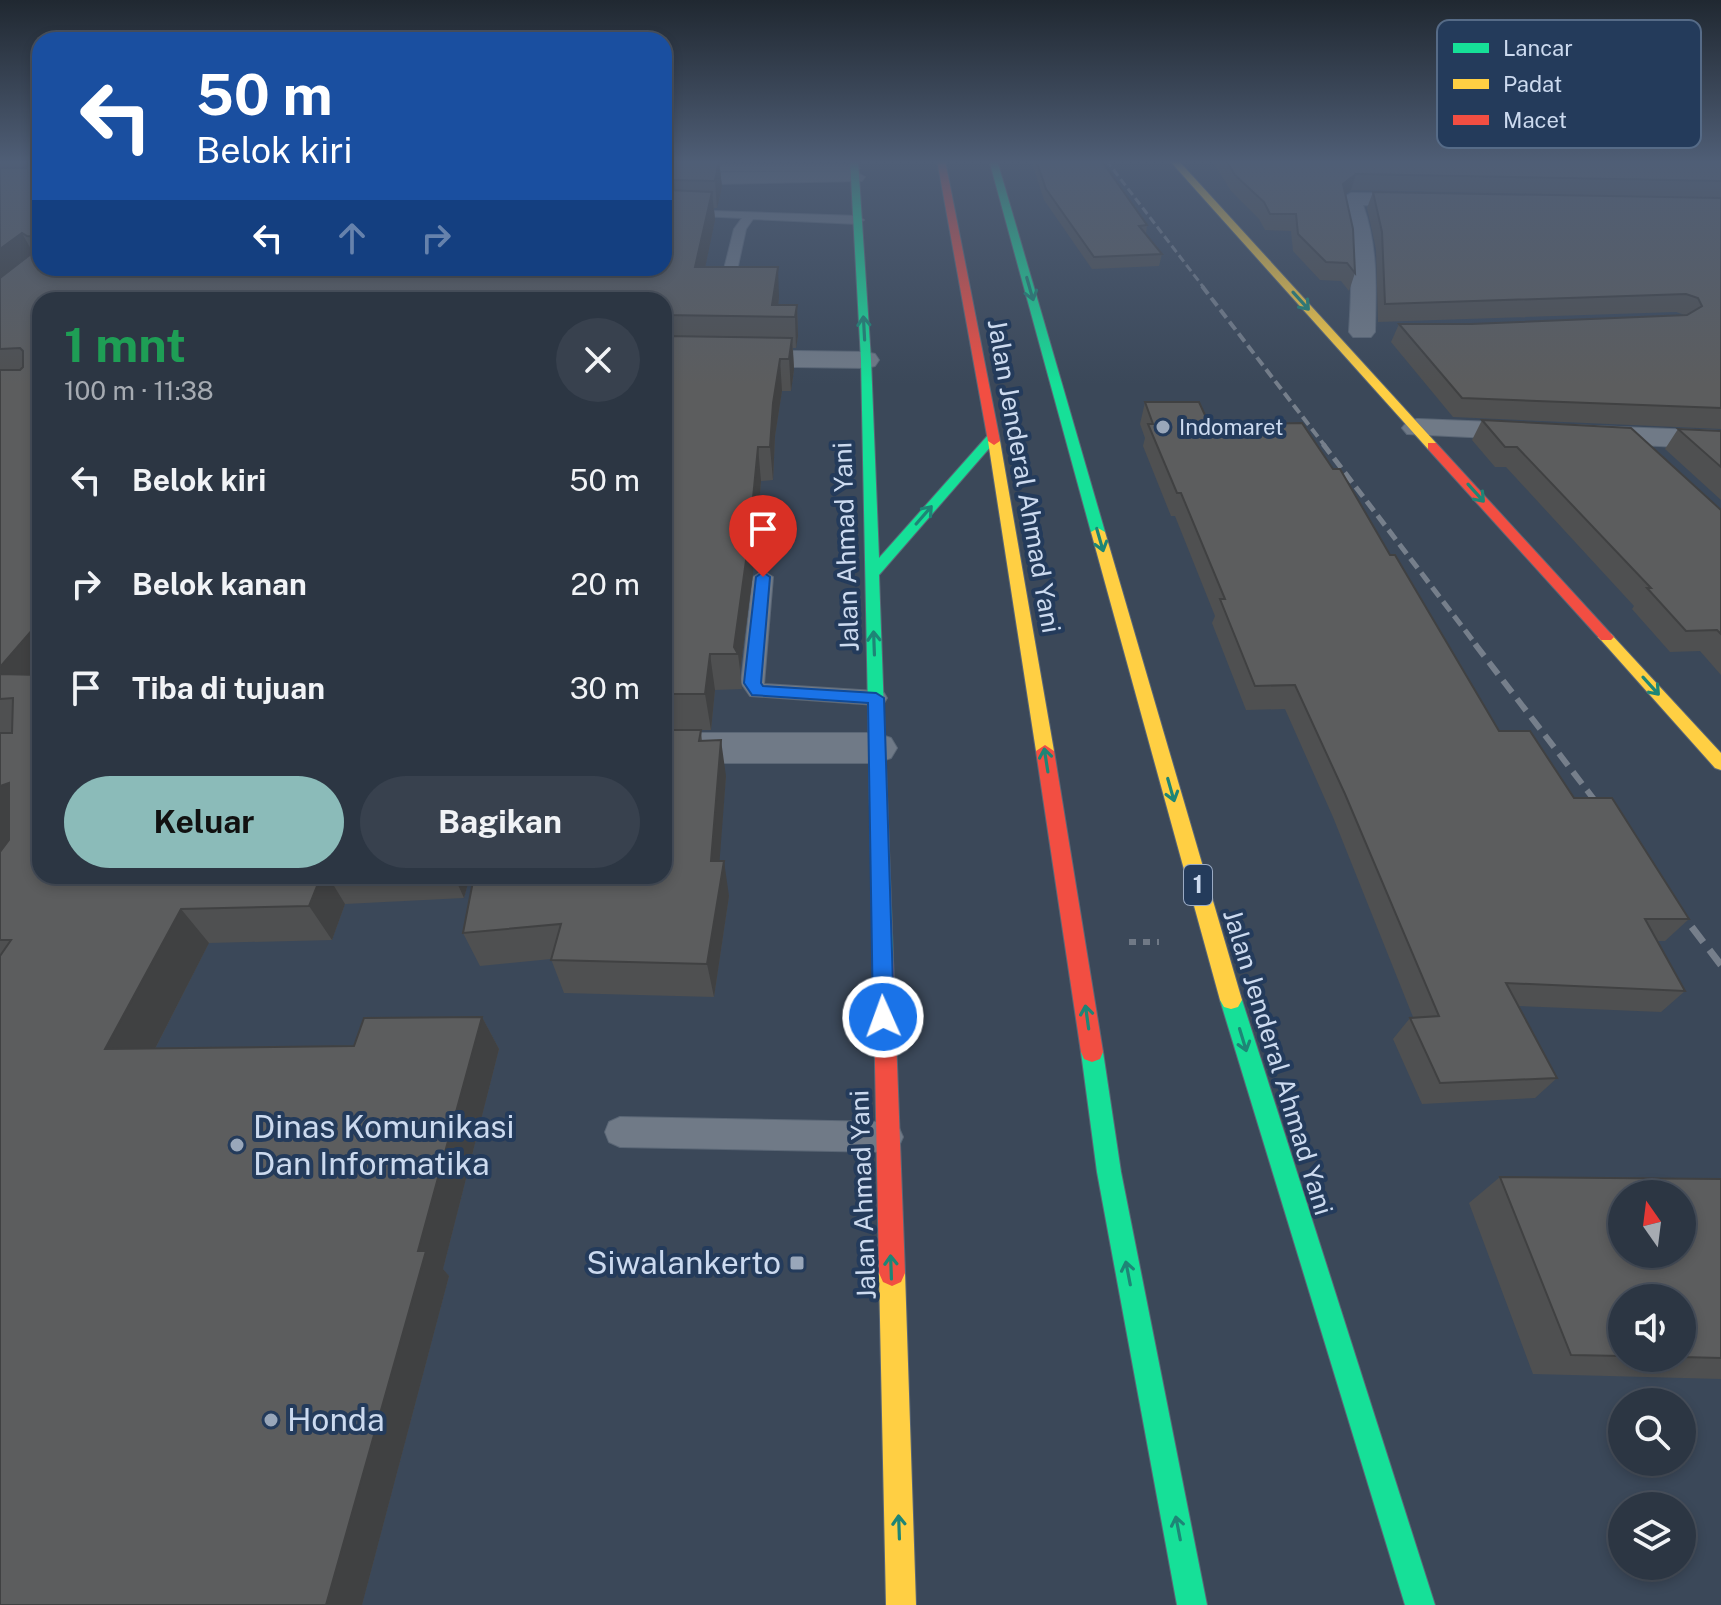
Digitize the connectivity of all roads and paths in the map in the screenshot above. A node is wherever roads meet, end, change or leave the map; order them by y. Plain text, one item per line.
1 (739, 235) edge
2 (859, 235) edge
3 (955, 235) edge
4 (1014, 235) edge
5 (1241, 235) edge
6 (1361, 235) edge
7 (726, 289) edge
8 (1328, 331) junction
9 (672, 357) edge
10 (866, 360) junction
11 (1417, 428) junction
12 (993, 437) junction
13 (1629, 437) junction
14 (1721, 440) edge
15 (1661, 467) edge
16 (872, 574) junction
17 (763, 577) dead end
18 (876, 698) junction
19 (672, 748) edge
20 (876, 748) junction
21 (1721, 764) edge
22 (1076, 942) junction
23 (1214, 942) junction
24 (620, 1132) dead end
25 (887, 1137) junction
26 (901, 1605) edge
27 (1192, 1605) edge
28 (1420, 1605) edge

1 - 7 lane
10 -> 2 main road, Jalan Ahmad Yani
3 - 12 main road, Jalan Jenderal Ahmad Yani
4 -> 23 main road, Jalan Jenderal Ahmad Yani / 1
5 -> 8 main road
6 - 8 street
8 - 11 main road
9 - 10 street
10 - 16 main road, Jalan Ahmad Yani
11 - 13 street
11 -> 21 main road
16 -> 12 main road
22 -> 12 main road, Jalan Jenderal Ahmad Yani
13 - 14 street
13 - 15 street
18 -> 16 main road, Jalan Ahmad Yani
17 - 18 lane
18 - 20 main road, Jalan Ahmad Yani
19 - 20 street
20 - 25 main road, Jalan Ahmad Yani
22 - 23 path
27 -> 22 main road, Jalan Jenderal Ahmad Yani
23 -> 28 main road, Jalan Jenderal Ahmad Yani / 1
24 - 25 lane
26 -> 25 main road, Jalan Ahmad Yani

